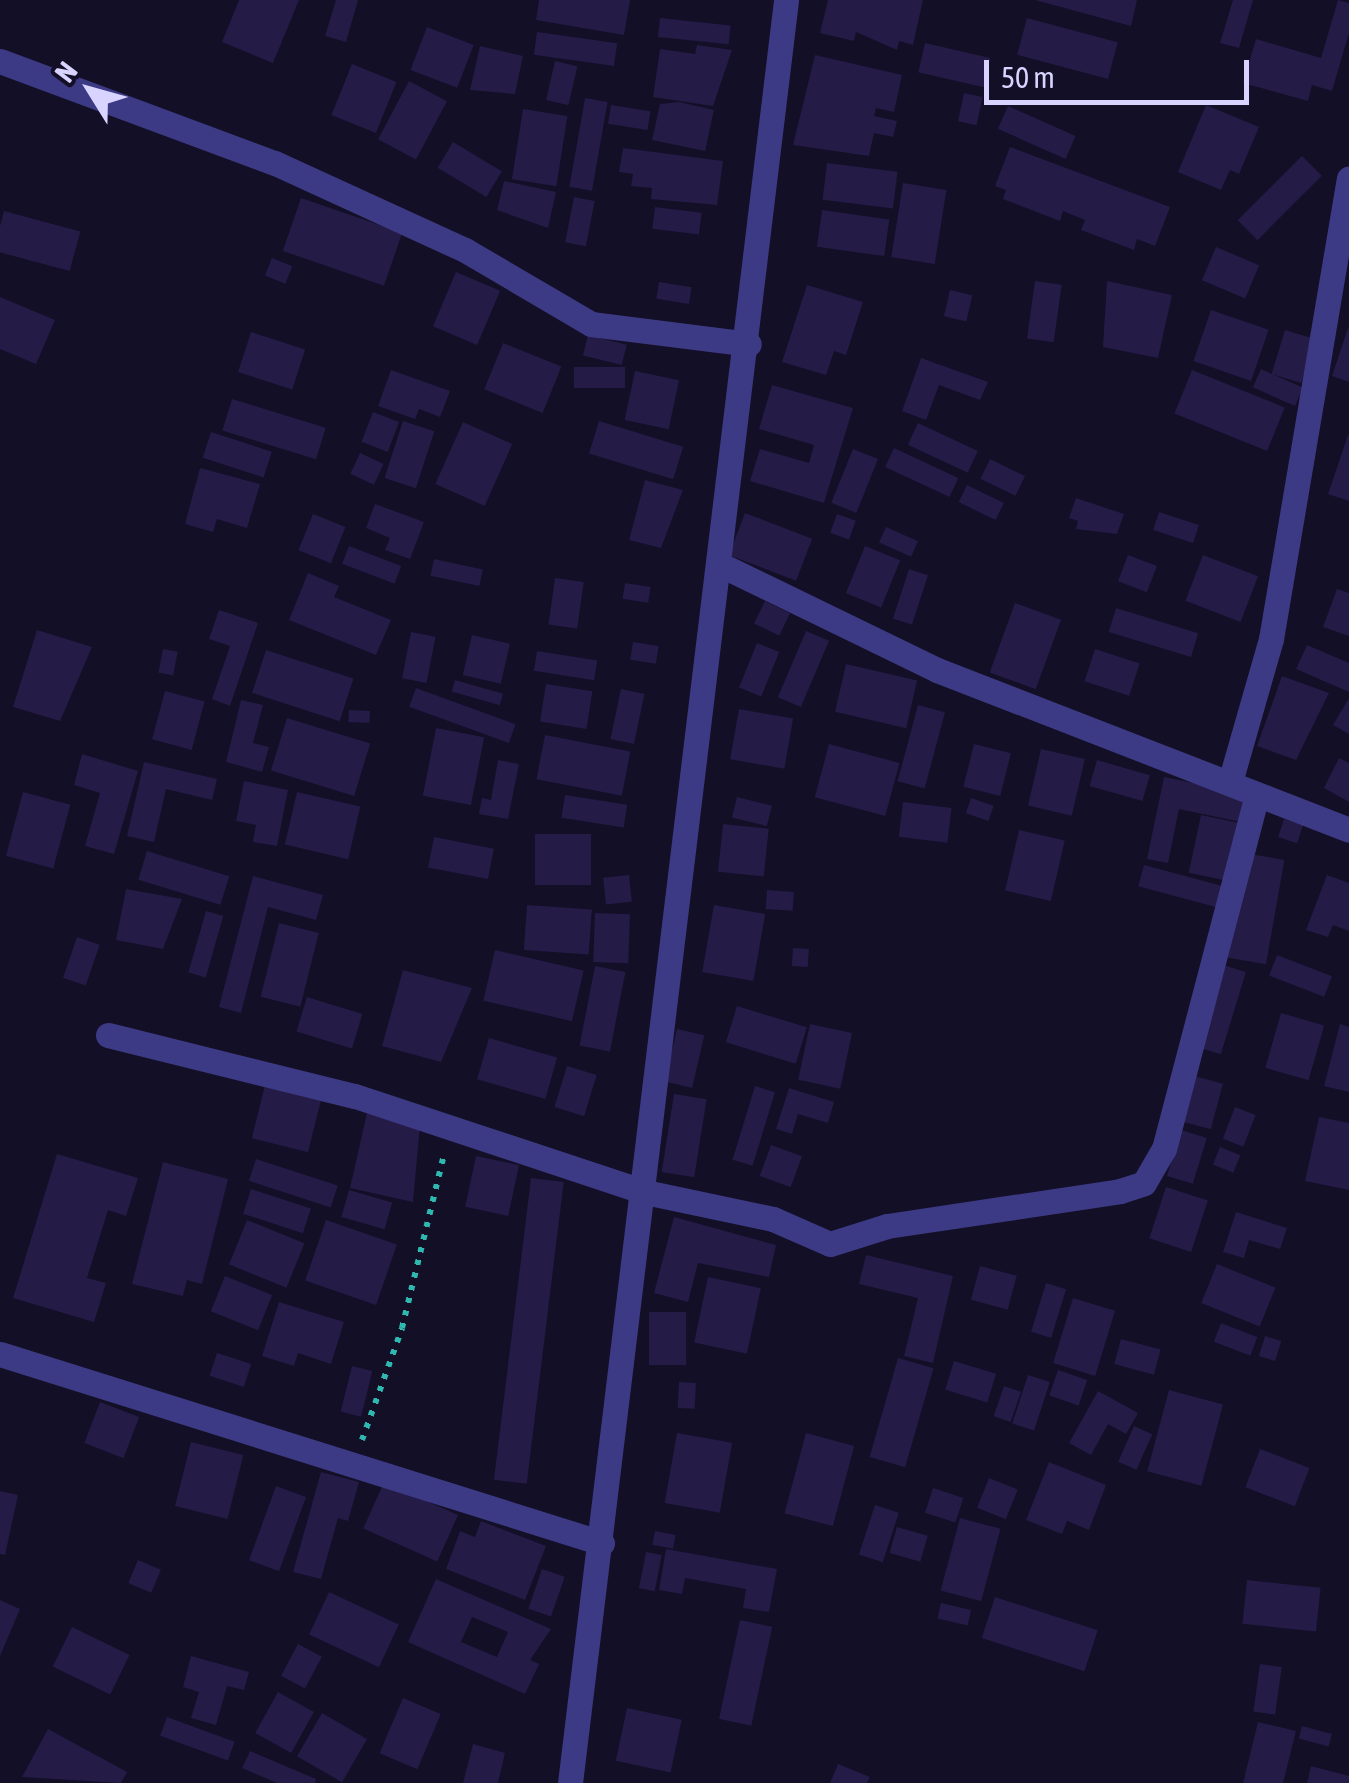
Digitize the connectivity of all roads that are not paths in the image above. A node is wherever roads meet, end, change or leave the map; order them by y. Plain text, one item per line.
1 (786, 0) edge
2 (0, 60) edge
3 (1349, 179) edge
4 (749, 344) junction
5 (723, 566) junction
6 (1230, 782) junction
7 (1257, 795) junction
8 (1349, 830) edge
9 (108, 1035) dead end
10 (645, 1192) junction
11 (0, 1354) edge
12 (602, 1543) junction
13 (570, 1783) edge

1 - 4 street
2 - 4 street
3 - 6 street
4 - 5 street
5 - 6 street
5 - 10 street
6 - 7 street
7 - 8 street
7 - 10 street
9 - 10 street
10 - 12 street
11 - 12 street
12 - 13 street

